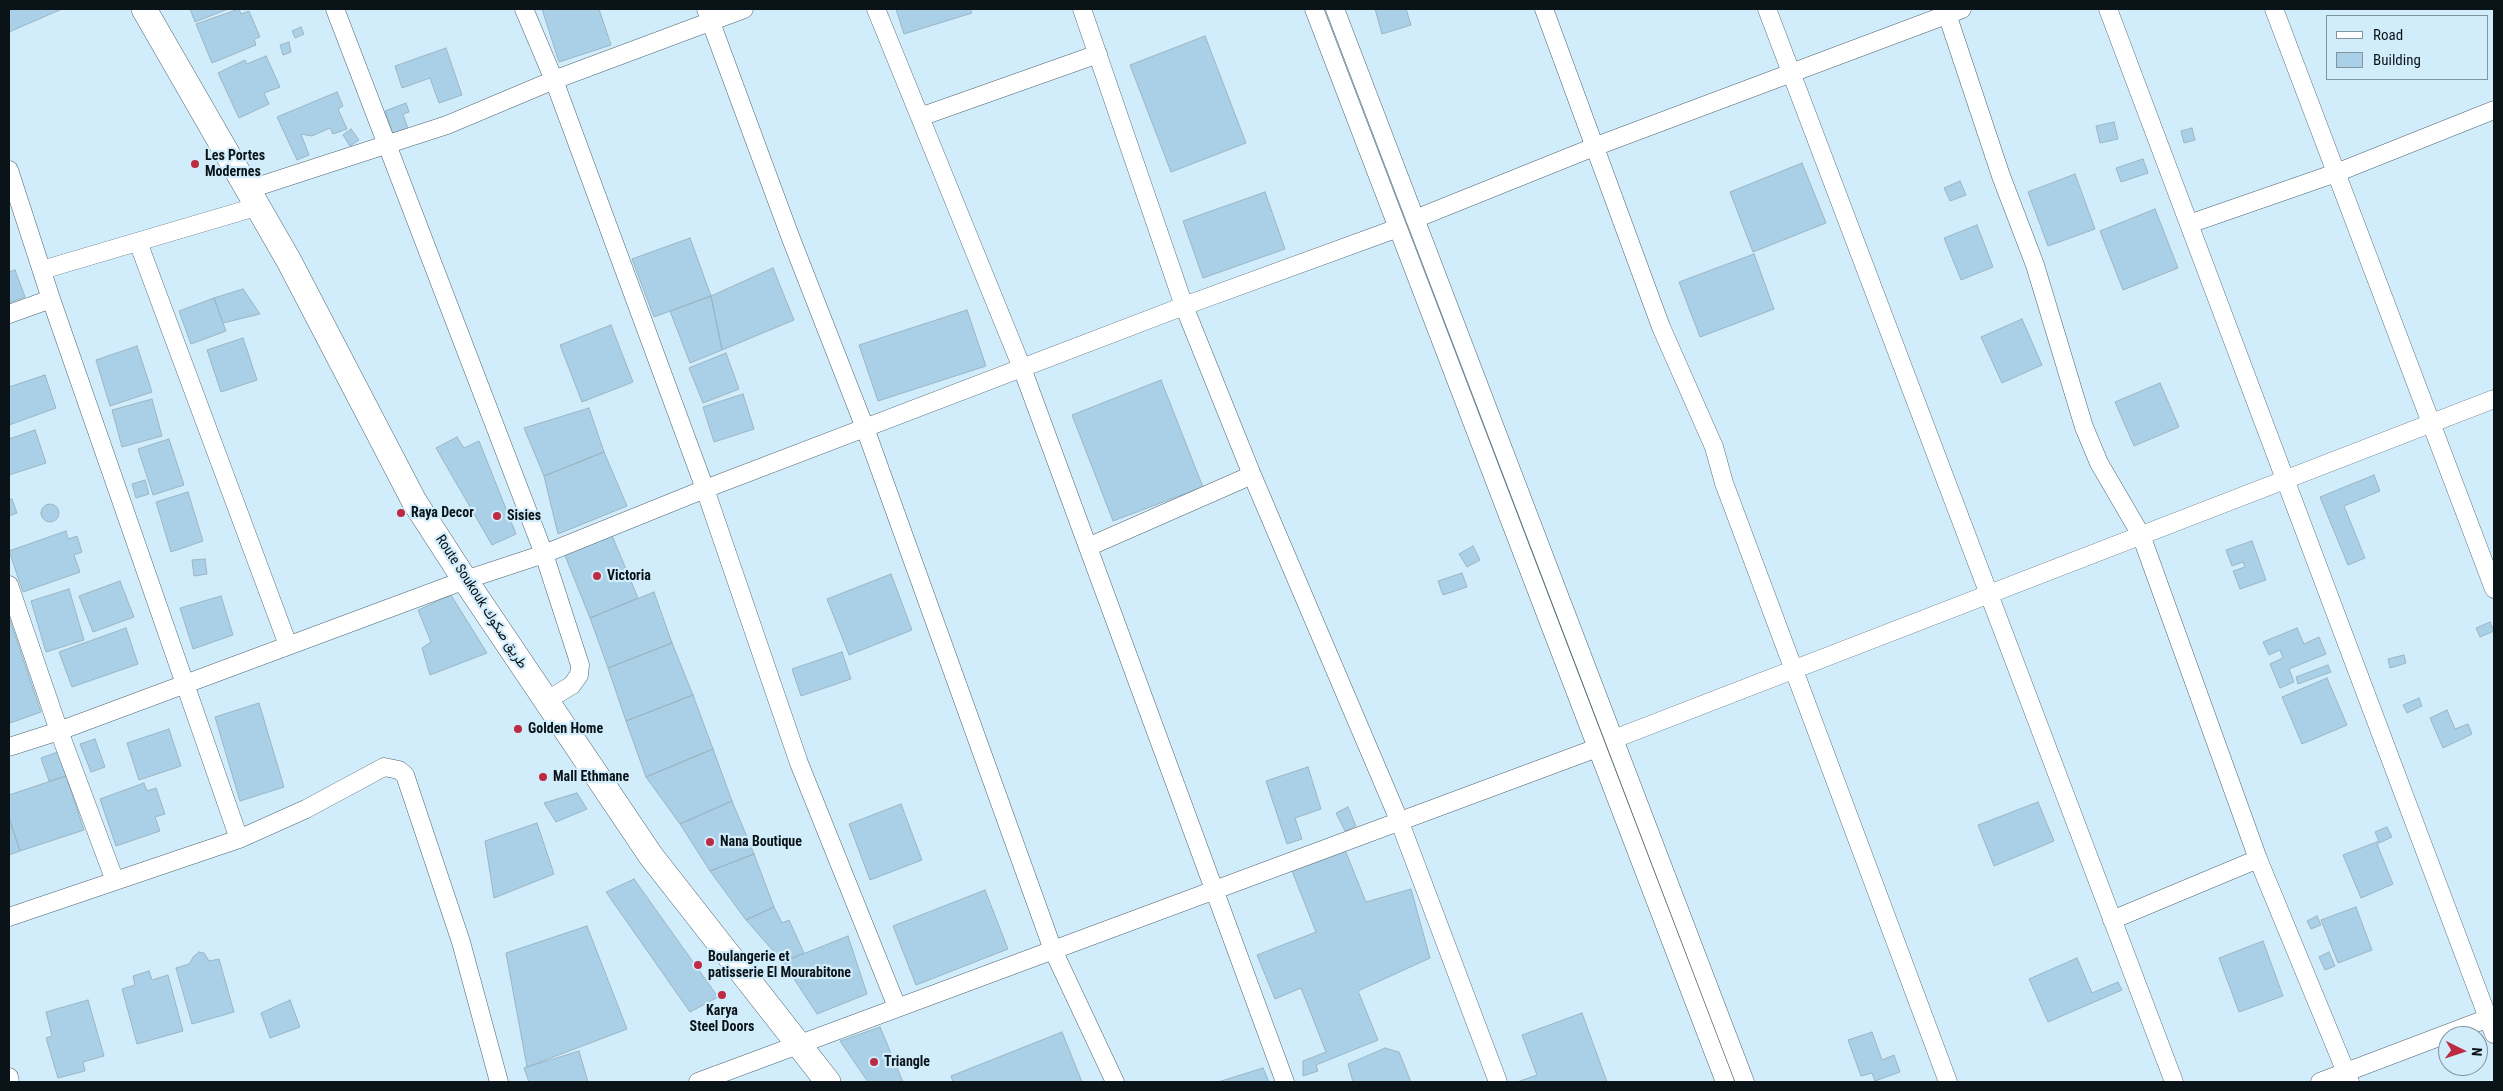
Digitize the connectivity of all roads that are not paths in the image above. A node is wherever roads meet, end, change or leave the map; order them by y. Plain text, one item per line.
1 (144, 9) edge
2 (334, 9) edge
3 (524, 9) edge
4 (744, 9) edge
5 (876, 9) edge
6 (1082, 9) edge
7 (1314, 9) edge
8 (1335, 9) edge
9 (1544, 9) edge
10 (1767, 9) edge
11 (2108, 9) edge
12 (2274, 9) edge
13 (1955, 12) edge
14 (708, 14) edge
15 (1098, 54) junction
16 (1792, 74) junction
17 (554, 80) junction
18 (2494, 110) edge
19 (920, 117) junction
20 (385, 146) junction
21 (1594, 147) junction
22 (9, 170) edge
23 (2336, 173) junction
24 (254, 198) junction
25 (1415, 219) junction
26 (2189, 224) junction
27 (1398, 228) junction
28 (138, 242) junction
29 (42, 270) junction
30 (51, 299) junction
31 (1184, 306) junction
32 (9, 314) edge
33 (1022, 368) junction
34 (2494, 399) edge
35 (2431, 423) junction
36 (864, 428) junction
37 (1252, 475) junction
38 (2285, 480) junction
39 (705, 489) junction
40 (2140, 536) junction
41 (1088, 547) junction
42 (544, 554) junction
43 (465, 580) junction
44 (9, 585) edge
45 (2494, 589) edge
46 (1989, 594) junction
47 (288, 645) junction
48 (1794, 669) junction
49 (186, 685) junction
50 (546, 701) junction
51 (59, 731) junction
52 (1614, 739) junction
53 (9, 747) edge
54 (1597, 748) junction
55 (1399, 820) junction
56 (239, 839) junction
57 (2258, 859) junction
58 (114, 881) junction
59 (1215, 891) junction
60 (9, 917) edge
61 (2112, 920) junction
62 (1053, 950) junction
63 (897, 1007) junction
64 (2492, 1023) edge
65 (800, 1044) junction
66 (9, 1077) edge
67 (728, 1077) edge
68 (2348, 1077) edge
69 (10, 1082) edge
70 (499, 1082) edge
71 (698, 1082) edge
72 (828, 1082) edge
73 (1115, 1082) edge
74 (1285, 1082) edge
75 (1498, 1082) edge
76 (1724, 1082) edge
77 (1745, 1082) edge
78 (1948, 1082) edge
79 (2174, 1082) edge
80 (2320, 1082) edge

1 - 24 street, Route Soukouk طريق صكوك
2 - 20 street
3 - 17 street
4 - 14 street
5 - 19 street
6 - 15 street
7 - 27 street
8 - 25 street
9 - 21 street
10 - 16 street
11 - 26 street
12 - 23 street
13 - 16 street
13 - 40 street
14 - 17 street
14 - 36 street
15 - 19 street
15 - 31 street
16 - 21 street
16 - 46 street
17 - 20 street
17 - 39 street
18 - 23 street
19 - 33 street
20 - 24 street
20 - 42 street
21 - 25 street
21 - 48 street
22 - 29 street
23 - 26 street
23 - 35 street
24 - 28 street
24 - 43 street, Route Soukouk طريق صكوك
25 - 52 street
26 - 38 street
27 - 31 street
27 - 54 street
28 - 29 street
28 - 47 street
29 - 30 street
30 - 32 street
30 - 49 street
31 - 33 street
31 - 37 street
33 - 36 street
33 - 41 street
34 - 35 street
35 - 38 street
35 - 45 street
36 - 39 street
36 - 62 street
37 - 41 street
37 - 55 street
38 - 40 street
38 - 64 street
39 - 42 street
39 - 63 street
40 - 46 street
40 - 57 street
41 - 59 street
42 - 43 street
42 - 50 street
43 - 47 street
43 - 50 street, Route Soukouk طريق صكوك
44 - 51 street
46 - 48 street
46 - 61 street
47 - 49 street
48 - 52 street
48 - 78 street
49 - 51 street
49 - 56 street
50 - 65 street, Route Soukouk طريق صكوك
51 - 53 street
51 - 58 street
52 - 77 street
54 - 55 street
54 - 76 street
55 - 59 street
55 - 75 street
56 - 58 street
56 - 70 street
57 - 61 street
57 - 68 street
58 - 60 street
59 - 62 street
59 - 74 street
61 - 79 street
62 - 63 street
62 - 73 street
63 - 65 street
64 - 68 street
65 - 67 street
65 - 72 street, Route Soukouk طريق صكوك
66 - 69 street
67 - 71 street
68 - 80 street

